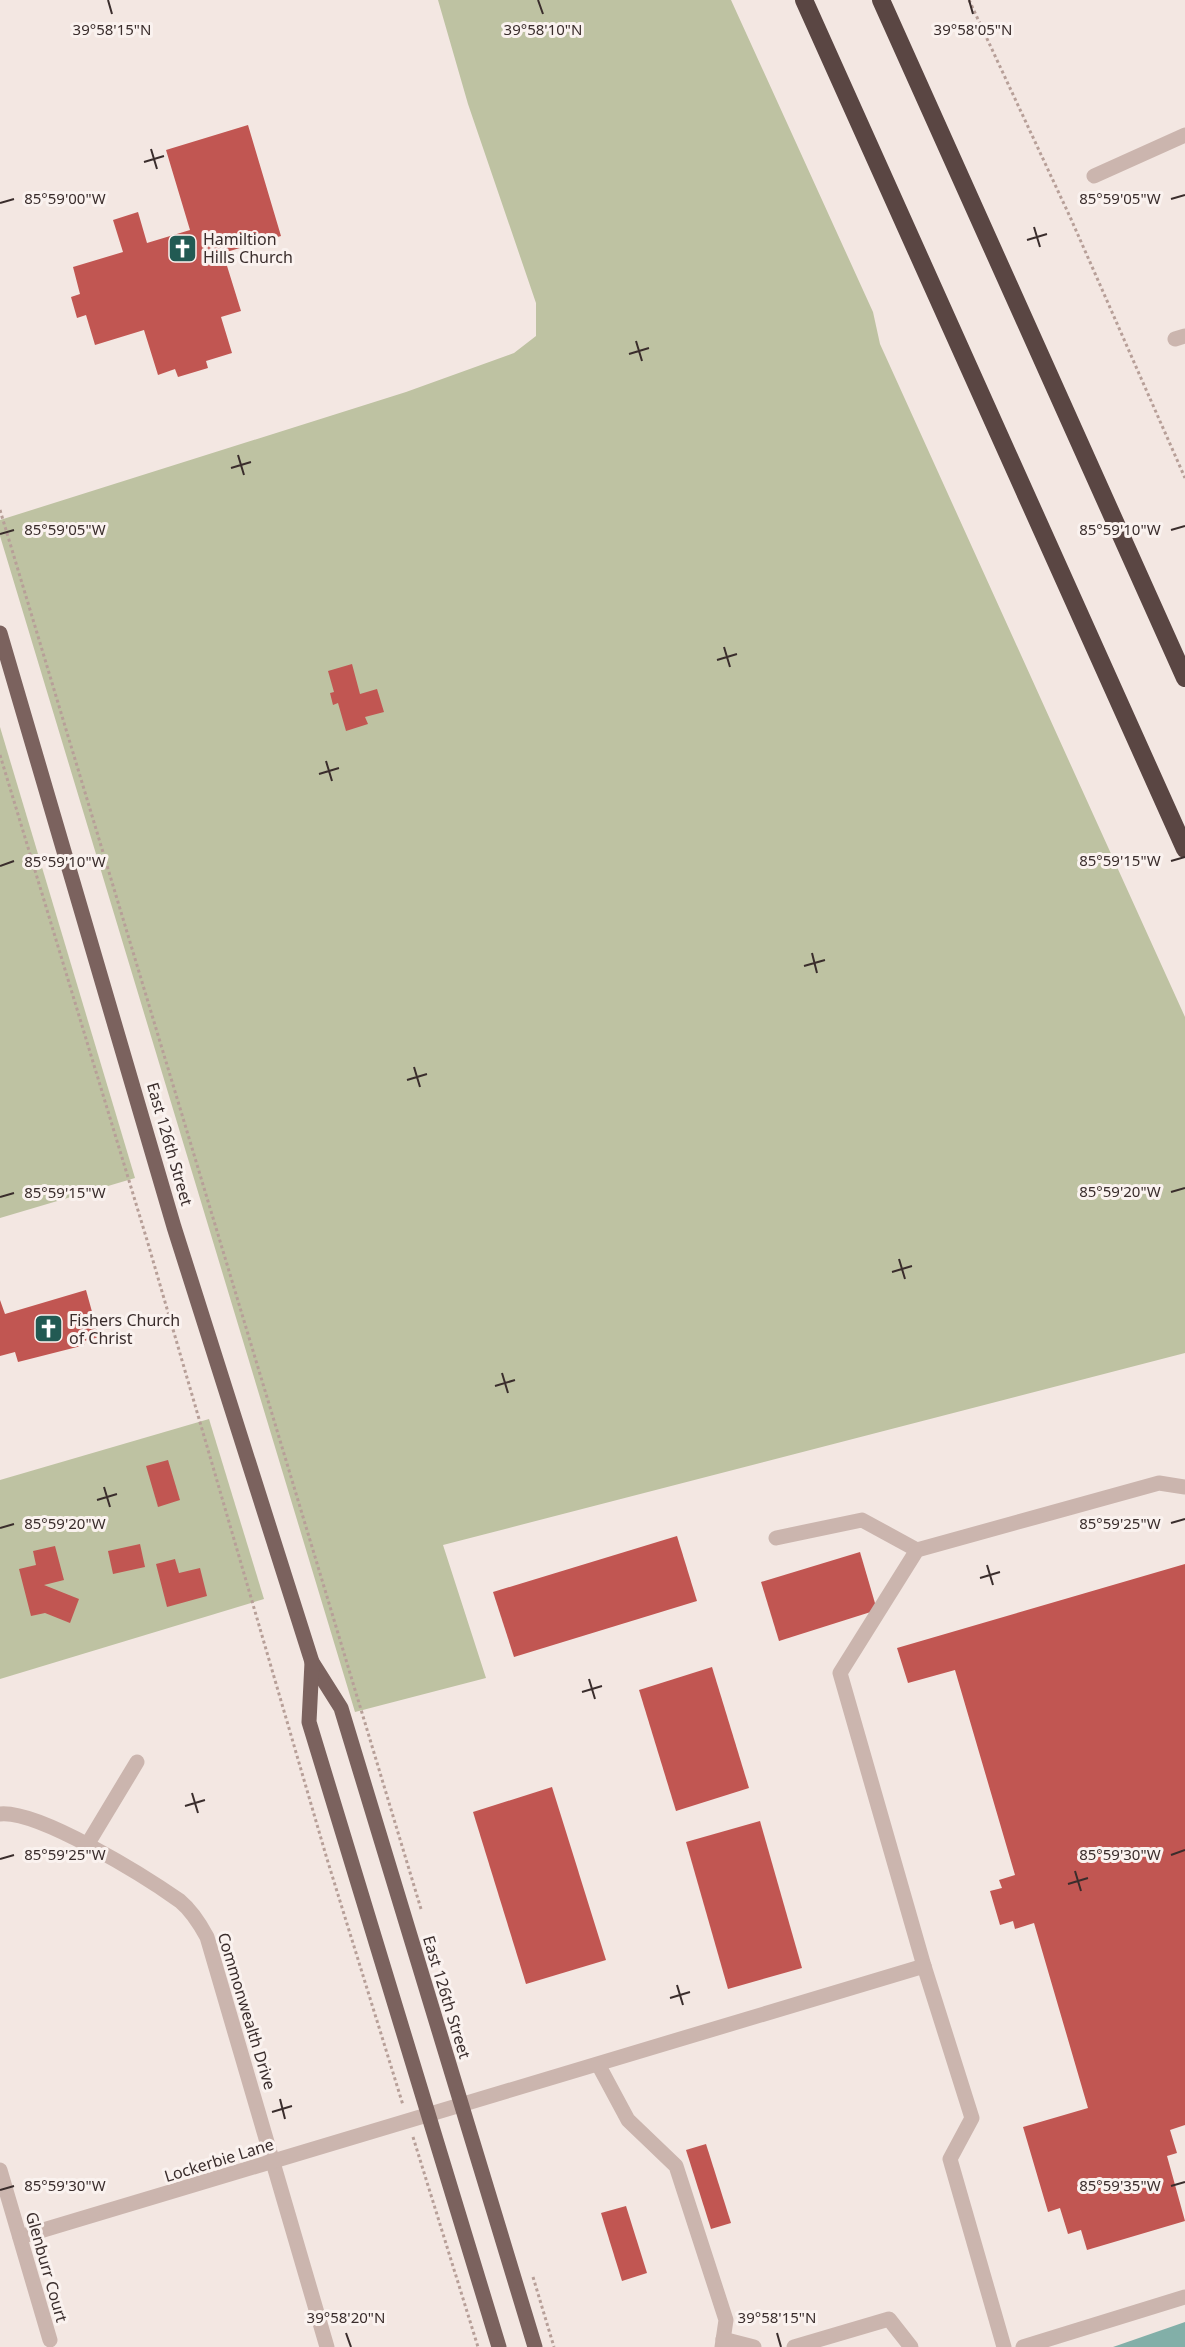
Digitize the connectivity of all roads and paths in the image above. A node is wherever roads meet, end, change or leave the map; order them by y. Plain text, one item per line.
1 (804, 0) edge
2 (881, 0) edge
3 (969, 0) edge
4 (1185, 135) edge
5 (1094, 176) dead end
6 (1185, 478) edge
7 (0, 510) edge
8 (0, 633) edge
9 (1185, 678) edge
10 (0, 755) edge
11 (1185, 849) edge
12 (1185, 1487) edge
13 (776, 1538) dead end
14 (917, 1550) junction
15 (312, 1662) junction
16 (137, 1762) dead end
17 (0, 1814) edge
18 (87, 1845) junction
19 (424, 1920) dead end
20 (924, 1966) junction
21 (599, 2066) junction
22 (461, 2107) junction
23 (427, 2116) junction
24 (409, 2123) junction
25 (274, 2162) junction
26 (0, 2170) edge
27 (20, 2237) junction
28 (530, 2268) dead end
29 (1185, 2297) edge
30 (50, 2340) dead end
31 (723, 2343) edge
32 (327, 2347) edge
33 (478, 2347) edge
34 (499, 2347) edge
35 (535, 2347) edge
36 (554, 2347) edge
37 (754, 2347) edge
38 (794, 2347) edge
39 (911, 2347) edge
40 (1004, 2347) edge
41 (1023, 2347) edge

1 - 11 highway
2 - 9 highway
3 - 6 path
4 - 5 street
7 - 19 path
8 - 15 main road, East 126th Street
10 - 24 path
12 - 14 street
13 - 14 street
14 - 20 street
15 - 22 main road, East 126th Street
15 - 23 main road, East 126th Street
16 - 18 street
17 - 18 street, Commonwealth Drive
18 - 25 street, Commonwealth Drive
20 - 21 street, Lockerbie Lane
20 - 40 street
21 - 22 street, Lockerbie Lane
21 - 31 street
22 - 23 street, Lockerbie Lane
22 - 35 main road, East 126th Street
23 - 24 street, Lockerbie Lane
23 - 34 main road, East 126th Street
24 - 25 street, Lockerbie Lane
24 - 33 path
25 - 27 street, Lockerbie Lane
25 - 32 street, Commonwealth Drive
26 - 27 street, Glenburr Court
27 - 30 street, Glenburr Court
28 - 36 path
29 - 41 street
31 - 37 street
38 - 39 street

